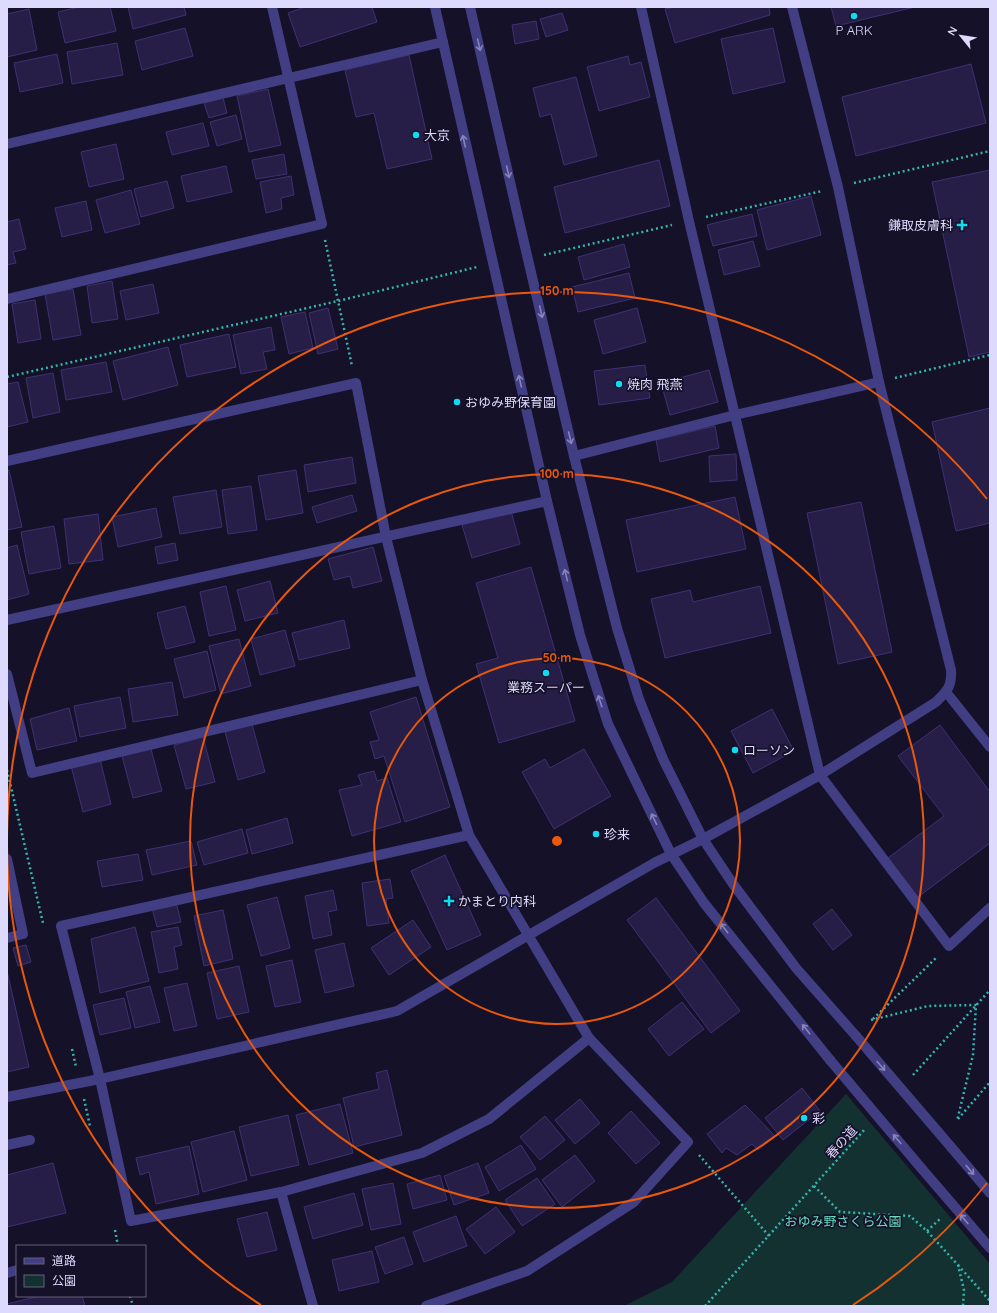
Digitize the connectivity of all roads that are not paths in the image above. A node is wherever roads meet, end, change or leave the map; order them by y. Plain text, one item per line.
1 (272, 7) edge
2 (434, 7) edge
3 (470, 7) edge
4 (641, 7) edge
5 (792, 7) edge
6 (443, 42) junction
7 (288, 78) junction
8 (7, 144) edge
9 (7, 299) edge
10 (879, 382) junction
11 (735, 415) junction
12 (574, 456) junction
13 (7, 461) edge
14 (547, 501) junction
15 (386, 537) junction
16 (7, 620) edge
17 (7, 674) edge
18 (422, 680) junction
19 (946, 692) junction
20 (990, 747) edge
21 (820, 775) junction
22 (469, 835) junction
23 (702, 839) junction
24 (671, 854) junction
25 (7, 859) edge
26 (990, 908) edge
27 (528, 935) junction
28 (7, 938) edge
29 (589, 1038) junction
30 (100, 1079) junction
31 (7, 1097) edge
32 (30, 1140) dead end
33 (7, 1146) edge
34 (281, 1192) junction
35 (990, 1193) edge
36 (990, 1248) edge
37 (313, 1306) edge
38 (426, 1306) edge

1 - 7 street
2 - 6 street
3 -> 12 street
4 - 11 street
5 - 10 street
6 - 7 street
14 -> 6 street
7 - 8 street
7 - 9 street
10 - 11 street
10 - 19 street
11 - 12 street
11 - 21 street
12 - 23 street
13 - 15 street
14 - 15 street
24 -> 14 street
15 - 16 street
15 - 18 street
17 - 18 street
18 - 22 street
19 - 20 street
19 - 21 street
21 - 23 street
21 - 26 street
22 - 27 street
22 - 30 street
23 - 24 street
23 -> 35 street, bridge
24 - 27 street
36 -> 24 street, bridge
25 - 28 street
27 - 29 street
27 - 30 street
29 - 34 street
29 - 38 street
30 - 31 street
30 - 34 street
32 - 33 street
34 - 37 street

